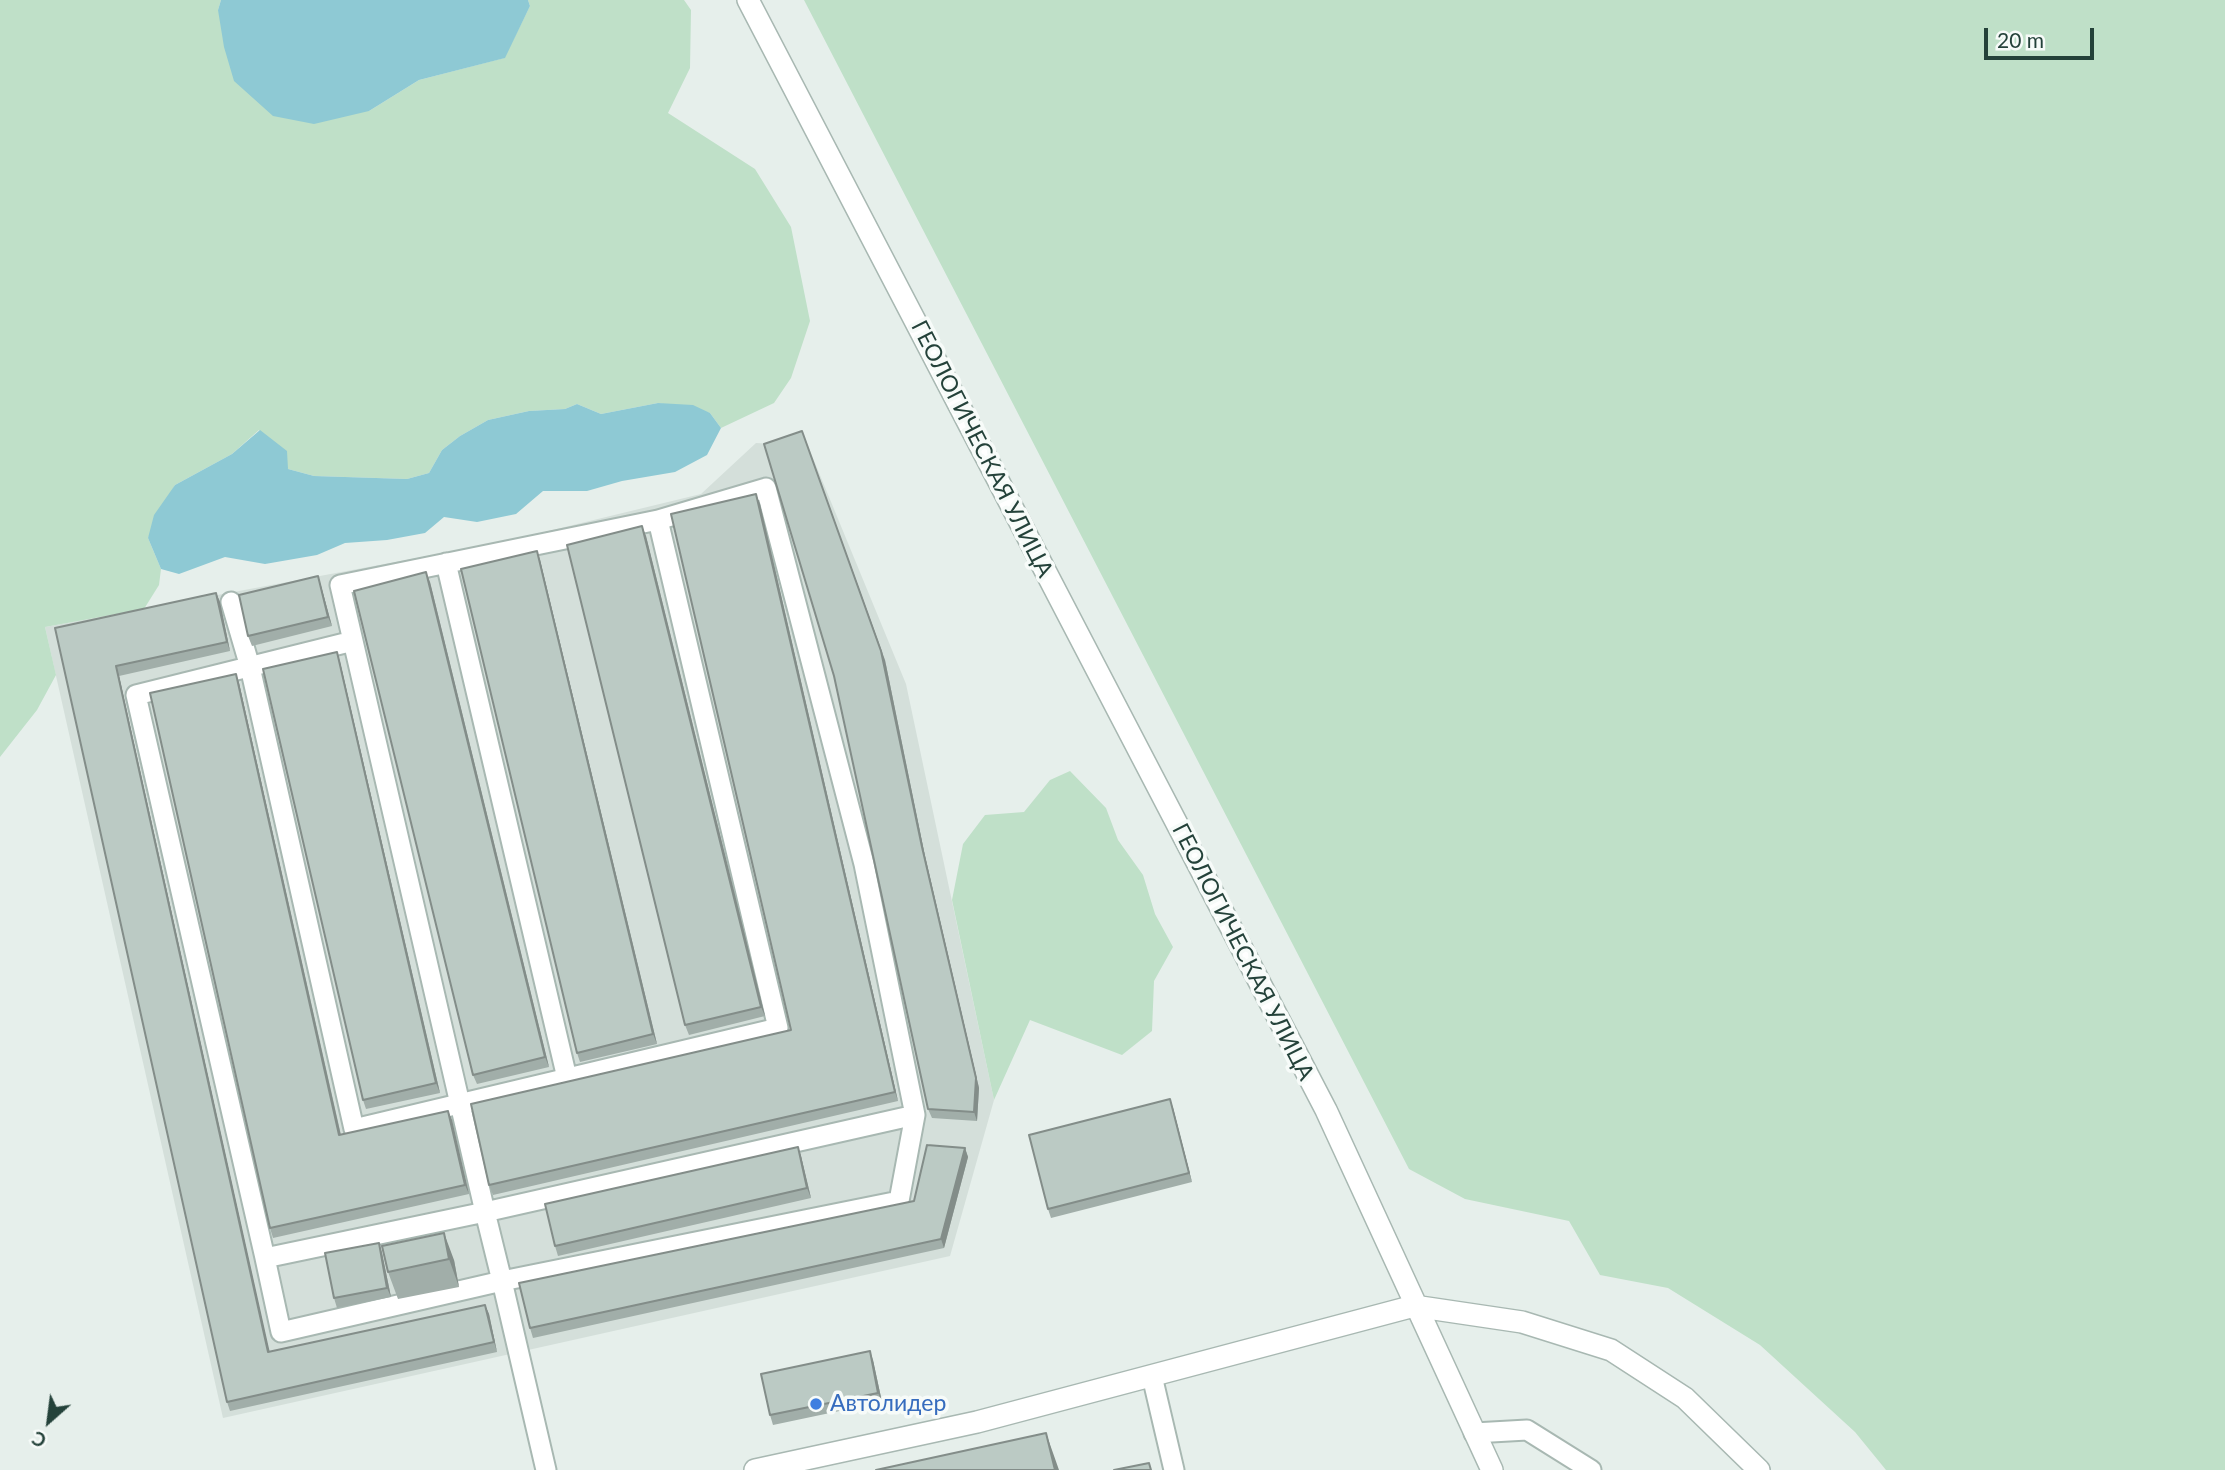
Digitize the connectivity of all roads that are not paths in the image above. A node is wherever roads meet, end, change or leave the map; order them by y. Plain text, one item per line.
1 (748, 0) edge
2 (658, 520) junction
3 (446, 563) junction
4 (231, 602) dead end
5 (353, 641) junction
6 (250, 667) junction
7 (567, 1078) junction
8 (460, 1103) junction
9 (915, 1115) junction
10 (485, 1212) junction
11 (265, 1258) junction
12 (502, 1281) junction
13 (1414, 1306) junction
14 (1152, 1376) junction
15 (1474, 1433) junction
16 (546, 1470) edge
17 (755, 1470) edge
18 (1174, 1470) edge
19 (1492, 1470) edge
20 (1591, 1470) edge
21 (1759, 1470) edge

1 - 13 street, ГЕОЛОГИЧЕСКАЯ УЛИЦА
2 - 3 lane
2 - 7 lane
2 - 9 lane
3 - 5 lane
3 - 7 lane
4 - 6 lane
5 - 6 lane
5 - 8 lane
6 - 8 lane
6 - 11 lane
7 - 8 lane
8 - 10 lane
9 - 10 lane
9 - 12 lane
10 - 11 lane
10 - 12 lane
11 - 12 lane
12 - 16 lane
13 - 14 street
13 - 15 street, ГЕОЛОГИЧЕСКАЯ УЛИЦА
13 - 21 street
14 - 17 street
14 - 18 lane
15 - 19 street, ГЕОЛОГИЧЕСКАЯ УЛИЦА
15 - 20 lane

